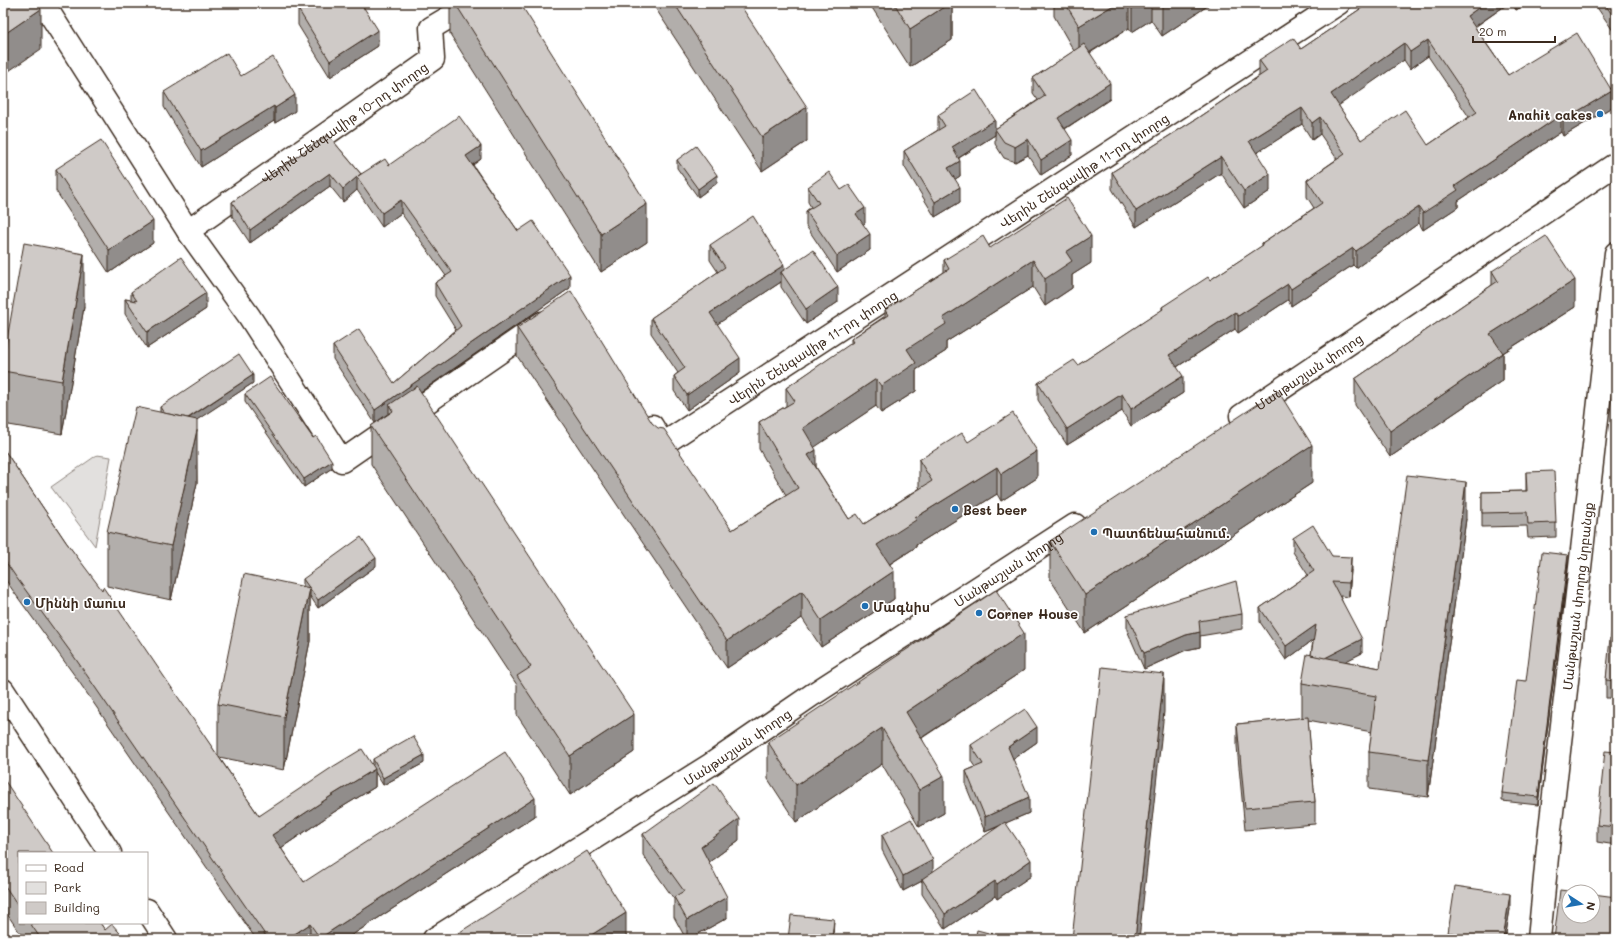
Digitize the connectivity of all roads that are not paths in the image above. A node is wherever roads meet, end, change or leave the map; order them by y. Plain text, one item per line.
1 (43, 3) edge
2 (473, 3) edge
3 (1339, 3) edge
4 (1616, 164) edge
5 (188, 230) junction
6 (1616, 253) edge
7 (556, 313) edge
8 (643, 411) edge
9 (1223, 428) edge
10 (1090, 515) edge
11 (3, 690) edge
12 (109, 852) edge
13 (148, 912) edge
14 (166, 939) edge
15 (434, 939) edge
16 (1540, 939) edge

1 - 5 street
2 - 5 street, Վերին Շենգավիթ 10-րդ փողոց
3 - 8 street, Վերին Շենգավիթ 11-րդ փողոց
4 - 9 street, Մանթաշյան փողոց
5 - 7 street
6 - 16 street, Մանթաշյան փողոց նրբանցք
10 - 15 street, Մանթաշյան փողոց
11 - 12 street
13 - 14 street

